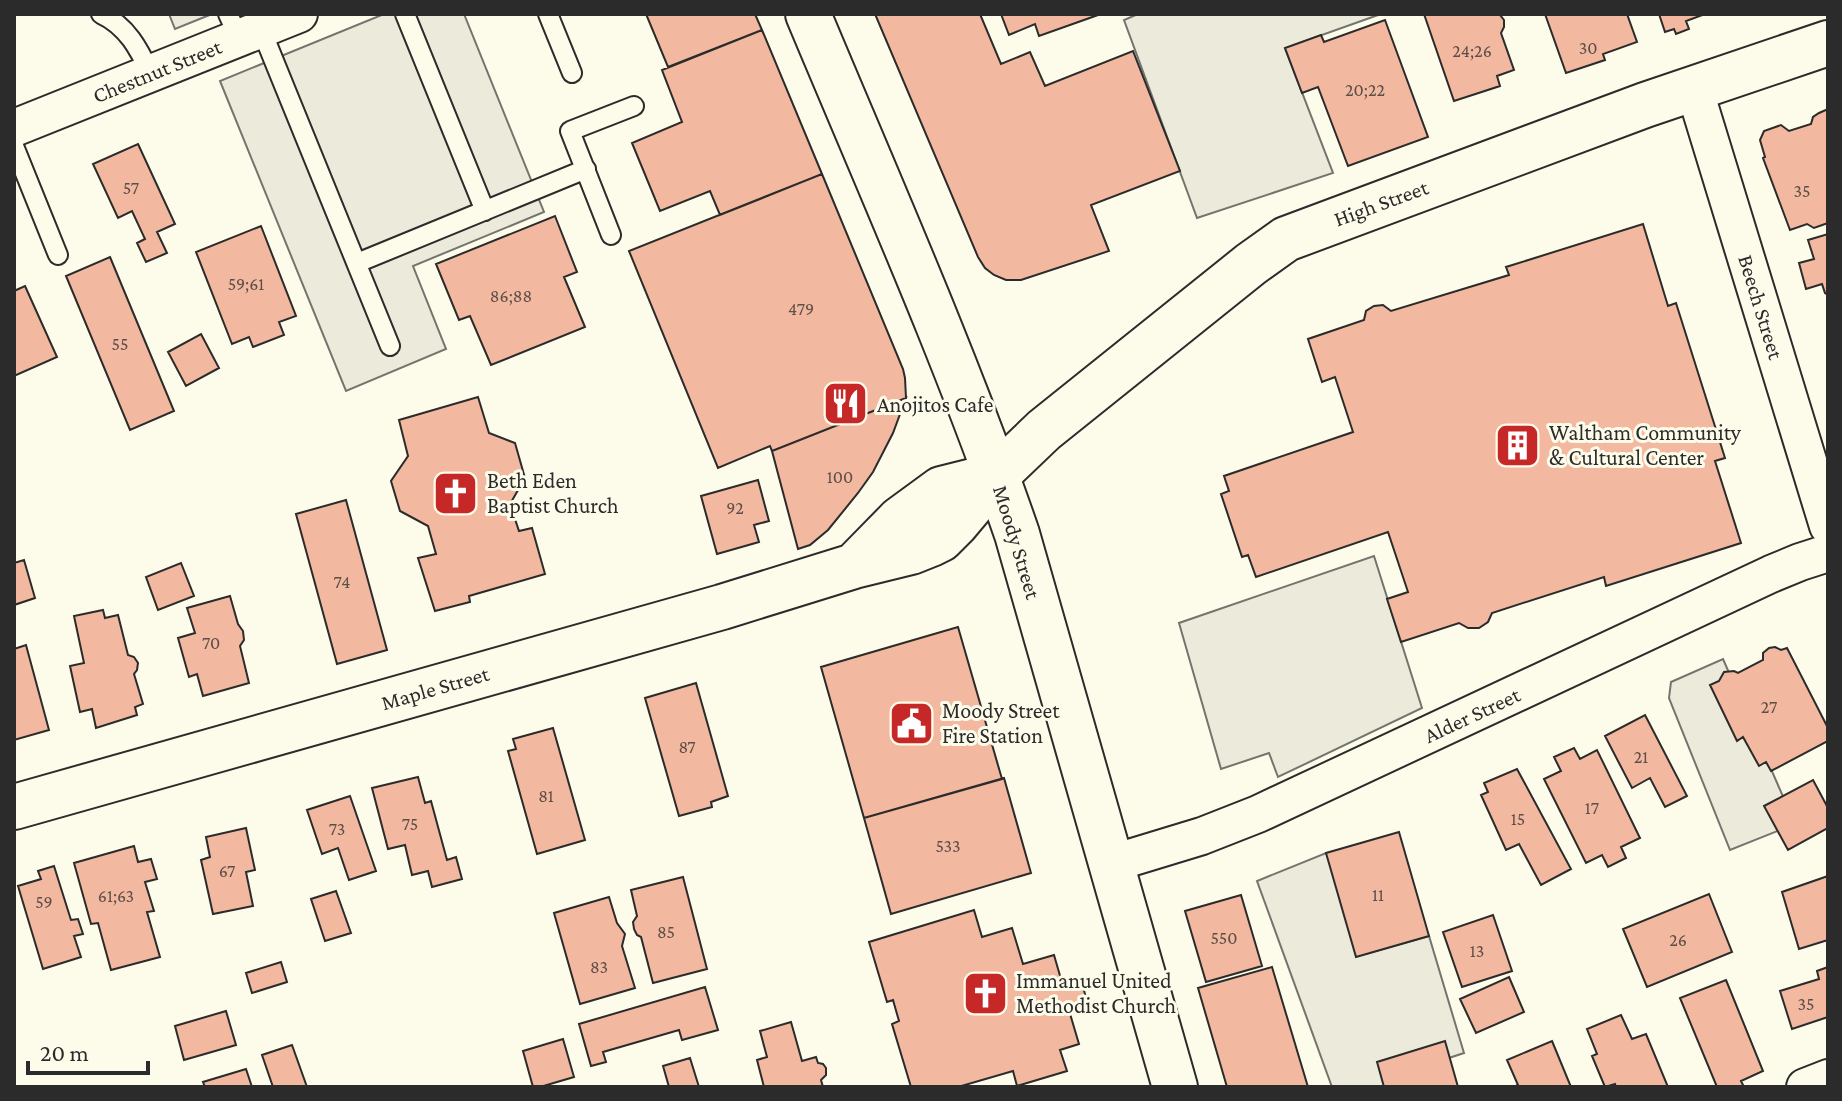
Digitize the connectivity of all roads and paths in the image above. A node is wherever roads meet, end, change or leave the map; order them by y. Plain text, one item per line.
1 (101, 14) edge
2 (299, 14) edge
3 (405, 14) edge
4 (548, 14) edge
5 (808, 14) edge
6 (243, 27) edge
7 (1828, 43) edge
8 (150, 73) junction
9 (572, 73) dead end
10 (1694, 88) junction
11 (634, 106) dead end
12 (14, 128) edge
13 (14, 146) edge
14 (586, 169) junction
15 (485, 211) junction
16 (611, 235) dead end
17 (58, 255) dead end
18 (357, 263) junction
19 (390, 346) dead end
20 (997, 475) junction
21 (1828, 526) edge
22 (1828, 553) edge
23 (14, 807) edge
24 (1110, 864) junction
25 (1828, 1078) edge
26 (1175, 1087) edge
27 (1805, 1087) edge

1 - 8 lane
2 - 6 street, Chestnut Street
3 - 15 lane
4 - 9 lane
5 - 20 main road, Moody Street
6 - 8 street, Chestnut Street
6 - 18 lane
7 - 10 main road, High Street
8 - 12 street, Chestnut Street
10 - 20 main road, High Street
10 - 21 street, Beech Street
11 - 14 lane
13 - 17 lane
14 - 15 lane
14 - 16 lane
15 - 18 lane
18 - 19 lane
20 - 23 main road, Maple Street
20 - 24 main road, Moody Street
22 - 24 street, Alder Street
24 - 26 main road, Moody Street
25 - 27 street

